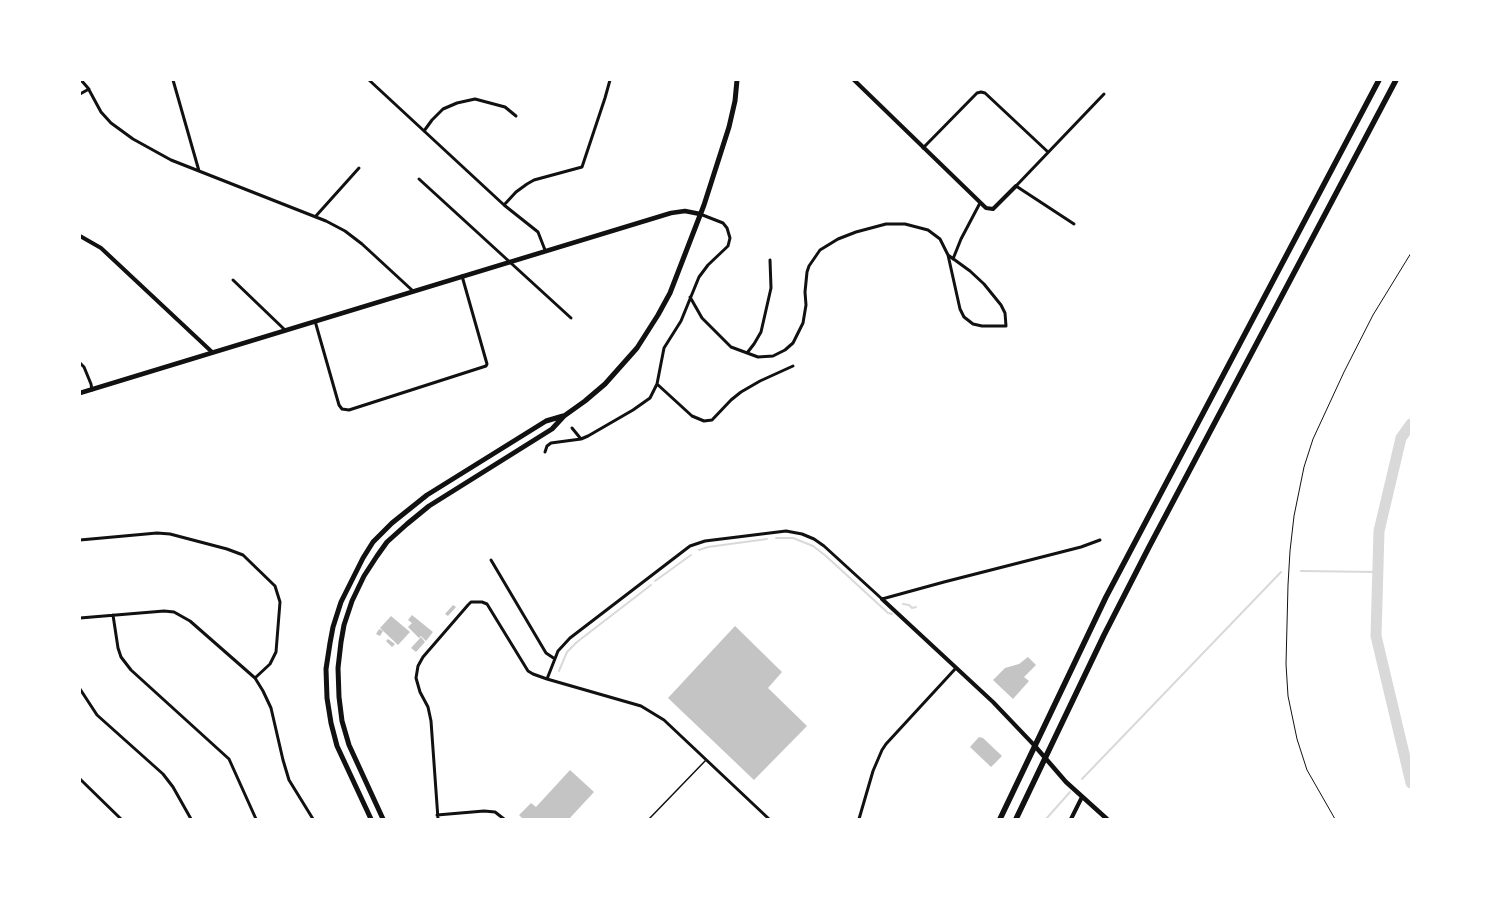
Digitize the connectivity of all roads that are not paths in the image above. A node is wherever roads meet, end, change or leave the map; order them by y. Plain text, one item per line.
1 (81, 80) edge
2 (173, 80) edge
3 (369, 80) edge
4 (610, 80) edge
5 (737, 80) edge
6 (854, 80) edge
7 (1379, 80) edge
8 (1396, 80) edge
9 (89, 89) junction
10 (80, 94) edge
11 (1104, 94) dead end
12 (516, 116) dead end
13 (424, 131) junction
14 (923, 148) junction
15 (1048, 152) junction
16 (359, 168) dead end
17 (199, 171) junction
18 (419, 179) dead end
19 (1016, 186) junction
20 (980, 203) junction
21 (504, 205) junction
22 (700, 214) junction
23 (315, 217) junction
24 (1074, 224) dead end
25 (80, 236) edge
26 (545, 250) junction
27 (948, 255) junction
28 (953, 259) junction
29 (770, 260) dead end
30 (509, 262) junction
31 (462, 276) junction
32 (233, 280) dead end
33 (413, 291) junction
34 (690, 297) junction
35 (571, 318) dead end
36 (315, 321) junction
37 (285, 330) junction
38 (212, 352) junction
39 (747, 353) junction
40 (80, 363) edge
41 (793, 366) dead end
42 (657, 384) junction
43 (92, 390) junction
44 (80, 393) edge
45 (564, 416) junction
46 (572, 428) dead end
47 (581, 439) junction
48 (545, 452) dead end
49 (80, 540) edge
50 (1100, 540) dead end
51 (491, 560) dead end
52 (882, 599) junction
53 (113, 615) junction
54 (80, 618) edge
55 (555, 659) junction
56 (956, 668) junction
57 (255, 678) junction
58 (547, 679) junction
59 (80, 689) edge
60 (1034, 745) junction
61 (1044, 757) junction
62 (706, 760) junction
63 (80, 779) edge
64 (1082, 797) junction
65 (437, 815) junction
66 (121, 819) edge
67 (191, 819) edge
68 (256, 819) edge
69 (313, 819) edge
70 (371, 819) edge
71 (383, 819) edge
72 (438, 819) edge
73 (504, 819) edge
74 (649, 819) edge
75 (769, 819) edge
76 (860, 819) edge
77 (1000, 819) edge
78 (1016, 819) edge
79 (1071, 819) edge
80 (1107, 819) edge

1 - 9 street
2 - 17 street
3 - 13 street
4 - 21 street
5 - 22 main road
6 - 14 street
7 - 60 highway
8 - 61 highway
9 - 10 street
9 - 17 street
11 - 15 street
12 - 13 street
13 - 21 street
14 - 15 street
14 - 20 street
15 - 19 street
16 - 23 street
17 - 23 street
18 - 30 street
19 - 20 street
19 - 24 street
20 - 28 street
21 - 26 street
22 - 26 main road
22 - 34 street
22 - 45 main road
23 - 33 street
25 - 38 street
26 - 30 main road
27 - 28 street
27 - 28 street
27 - 39 street
29 - 39 street
30 - 31 main road
30 - 35 street
31 - 33 main road
31 - 36 street
32 - 37 street
33 - 36 main road
34 - 39 street
34 - 42 street
36 - 37 main road
37 - 38 main road
38 - 43 main road
40 - 43 street
41 - 42 street
42 - 47 street
43 - 44 main road
45 - 70 main road
45 - 71 main road
46 - 47 street
47 - 48 street
49 - 57 street
50 - 52 street
51 - 55 street
52 - 55 street
52 - 56 street
53 - 54 street
53 - 57 street
53 - 68 street
55 - 58 street
56 - 60 street
56 - 76 street
57 - 69 street
58 - 62 street
58 - 65 street
59 - 67 street
60 - 61 main road
60 - 77 highway
61 - 64 main road
61 - 78 highway
62 - 74 lane
62 - 75 street
63 - 66 street
64 - 79 street
64 - 80 main road
65 - 72 street
65 - 73 street

